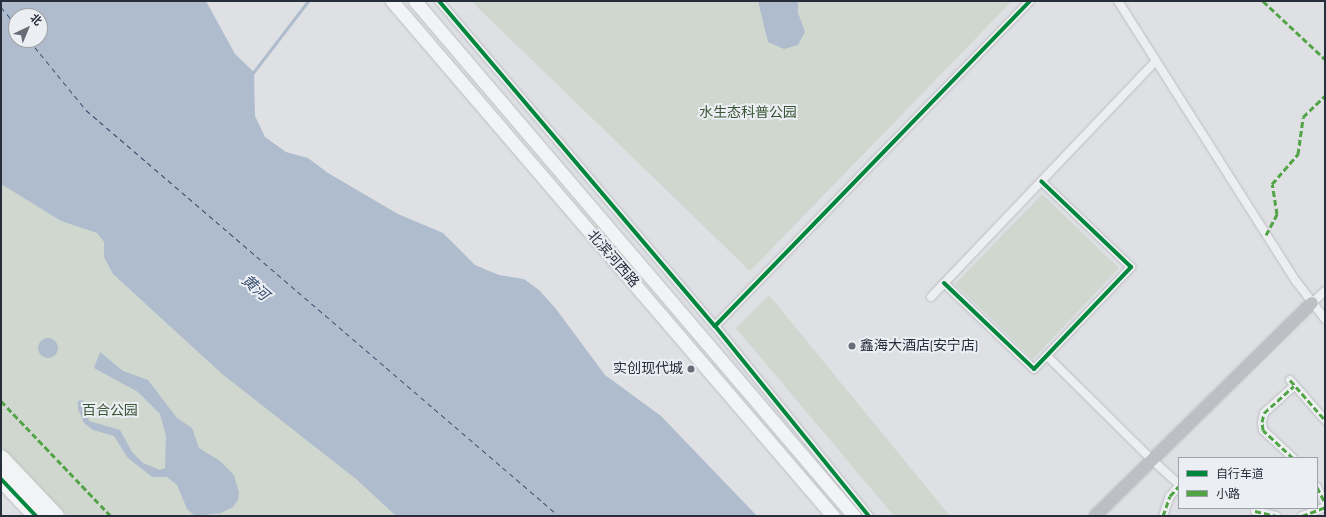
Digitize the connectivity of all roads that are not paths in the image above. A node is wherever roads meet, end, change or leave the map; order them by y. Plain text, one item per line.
1 (392, 1) edge
2 (415, 1) edge
3 (439, 1) edge
4 (1030, 1) edge
5 (1118, 1) edge
6 (1156, 61) junction
7 (1041, 182) junction
8 (944, 283) junction
9 (1325, 290) edge
10 (931, 296) dead end
11 (1312, 303) junction
12 (1325, 319) edge
13 (715, 326) junction
14 (1047, 356) junction
15 (1325, 420) edge
16 (1292, 457) edge
17 (1, 458) edge
18 (1150, 459) junction
19 (1, 479) edge
20 (1178, 484) edge
21 (1178, 486) edge
22 (1318, 489) edge
23 (1325, 502) edge
24 (1325, 507) edge
25 (1256, 512) edge
26 (36, 516) edge
27 (56, 516) edge
28 (833, 516) edge
29 (854, 516) edge
30 (869, 516) edge
31 (1094, 516) edge
32 (1163, 516) edge
33 (1276, 516) edge
34 (1302, 516) edge

1 - 28 main road, 北滨河西路
2 - 29 main road, 北滨河西路
3 - 13 street
4 - 13 street
5 - 6 street
6 - 7 street
6 - 11 street
7 - 8 street
7 - 14 street
8 - 10 street
8 - 14 street
9 - 11 street
11 - 12 street
11 - 18 street
13 - 30 street
14 - 18 street
15 - 16 street
17 - 27 highway
18 - 20 street
18 - 31 street
19 - 26 highway
21 - 32 street
22 - 23 street
24 - 34 street
25 - 33 street

